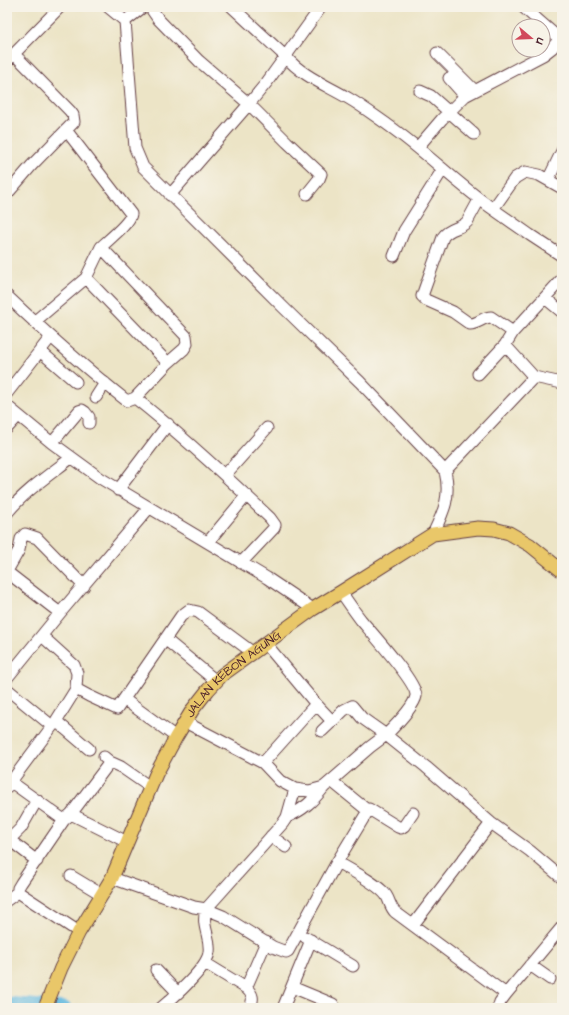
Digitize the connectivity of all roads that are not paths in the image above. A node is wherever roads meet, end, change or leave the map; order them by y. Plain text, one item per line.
1 (60, 7) edge
2 (108, 7) edge
3 (143, 7) edge
4 (150, 7) edge
5 (232, 7) edge
6 (321, 7) edge
7 (523, 7) edge
8 (125, 21) junction
9 (561, 39) edge
10 (437, 53) dead end
11 (285, 56) junction
12 (10, 57) edge
13 (449, 78) dead end
14 (420, 91) dead end
15 (469, 93) junction
16 (249, 104) junction
17 (449, 112) junction
18 (66, 130) junction
19 (474, 134) dead end
20 (418, 147) junction
21 (562, 151) edge
22 (443, 170) junction
23 (548, 180) junction
24 (562, 188) edge
25 (7, 194) edge
26 (307, 194) dead end
27 (170, 195) junction
28 (480, 200) junction
29 (492, 209) junction
30 (101, 247) junction
31 (394, 256) dead end
32 (562, 256) edge
33 (86, 278) junction
34 (562, 279) edge
35 (7, 296) edge
36 (545, 298) junction
37 (562, 312) edge
38 (34, 322) junction
39 (513, 332) junction
40 (50, 338) junction
41 (505, 345) junction
42 (40, 351) junction
43 (168, 363) junction
44 (478, 374) dead end
45 (534, 377) junction
46 (76, 382) dead end
47 (106, 383) junction
48 (562, 383) edge
49 (7, 393) edge
50 (96, 397) dead end
51 (135, 398) junction
52 (7, 406) edge
53 (18, 416) junction
54 (89, 423) dead end
55 (168, 424) junction
56 (7, 428) edge
57 (267, 428) dead end
58 (52, 444) junction
59 (71, 458) junction
60 (445, 471) junction
61 (225, 475) junction
62 (118, 490) junction
63 (247, 496) junction
64 (150, 508) junction
65 (7, 513) edge
66 (433, 534) junction
67 (208, 542) junction
68 (241, 563) junction
69 (7, 571) edge
70 (562, 571) edge
71 (84, 586) junction
72 (341, 592) junction
73 (313, 609) junction
74 (60, 613) junction
75 (42, 636) junction
76 (165, 639) junction
77 (266, 644) junction
78 (252, 652) junction
79 (7, 678) edge
80 (216, 681) junction
81 (76, 689) junction
82 (7, 690) edge
83 (125, 700) junction
84 (316, 704) junction
85 (332, 721) junction
86 (185, 722) junction
87 (54, 723) junction
88 (322, 731) dead end
89 (386, 735) junction
90 (176, 737) junction
91 (89, 749) dead end
92 (263, 763) junction
93 (9, 783) edge
94 (335, 784) dead end
95 (150, 787) junction
96 (324, 788) junction
97 (294, 789) junction
98 (37, 800) junction
99 (367, 810) junction
100 (413, 813) dead end
101 (67, 817) junction
102 (287, 817) junction
103 (491, 823) junction
104 (271, 836) junction
105 (8, 839) edge
106 (127, 842) junction
107 (286, 848) dead end
108 (37, 861) junction
109 (336, 862) junction
110 (71, 876) dead end
111 (112, 878) junction
112 (562, 878) edge
113 (18, 892) junction
114 (101, 894) junction
115 (7, 900) edge
116 (206, 909) junction
117 (413, 925) junction
118 (562, 927) edge
119 (79, 932) junction
120 (299, 933) junction
121 (311, 940) junction
122 (266, 942) junction
123 (205, 963) junction
124 (530, 965) junction
125 (353, 966) dead end
126 (156, 970) dead end
127 (550, 979) dead end
128 (292, 987) junction
129 (246, 988) junction
130 (178, 994) junction
131 (506, 994) junction
132 (333, 1004) dead end
133 (45, 1008) edge
134 (162, 1008) edge
135 (250, 1008) edge
136 (284, 1008) edge
137 (498, 1008) edge

1 - 12 street
2 - 8 street
3 - 8 street
4 - 16 street
5 - 11 street
6 - 11 street
7 - 9 street
8 - 27 street
9 - 15 street
10 - 15 street
11 - 16 street
11 - 20 street
12 - 18 street
13 - 15 street
14 - 17 street
15 - 17 street
16 - 26 street
16 - 27 street
17 - 19 street
17 - 20 street
18 - 25 street
18 - 30 street
20 - 22 street
21 - 23 street
22 - 28 street
22 - 31 street
23 - 24 street
23 - 29 street
27 - 60 street
28 - 29 street
28 - 39 street
29 - 32 street
30 - 33 street
30 - 43 street
33 - 38 street
33 - 43 street
34 - 36 street
35 - 38 street
36 - 37 street
36 - 39 street
38 - 40 street
39 - 41 street
40 - 42 street
40 - 47 street
41 - 44 street
41 - 45 street
42 - 46 street
42 - 49 street
43 - 51 street
45 - 48 street
45 - 60 street
47 - 50 street
47 - 51 street
51 - 55 street
52 - 53 street
53 - 56 street
53 - 58 street
54 - 58 street
55 - 61 street
55 - 62 street
57 - 61 street
58 - 59 street
59 - 62 street
59 - 65 street
60 - 66 street
61 - 63 street
62 - 64 street
63 - 67 street
63 - 68 street
64 - 67 street
64 - 71 street
66 - 70 main road, JALAN KEBON AGUNG
66 - 72 main road, JALAN KEBON AGUNG
67 - 68 street
68 - 73 street
69 - 71 street
69 - 74 street
71 - 74 street
72 - 73 main road, JALAN KEBON AGUNG
72 - 89 street
73 - 77 main road, JALAN KEBON AGUNG
74 - 75 street
75 - 79 street
75 - 81 street
76 - 78 street
76 - 80 street
76 - 83 street
77 - 78 main road, JALAN KEBON AGUNG
77 - 84 street
78 - 80 main road, JALAN KEBON AGUNG
80 - 86 main road, JALAN KEBON AGUNG
81 - 83 street
81 - 87 street
82 - 87 street
83 - 90 street
84 - 85 street
84 - 92 street
85 - 88 street
85 - 89 street
86 - 90 main road, JALAN KEBON AGUNG
86 - 92 street
87 - 91 street
87 - 93 street
89 - 96 street
89 - 103 street
90 - 95 main road, JALAN KEBON AGUNG
92 - 97 street
93 - 98 street
94 - 99 street
95 - 101 street
95 - 106 main road, JALAN KEBON AGUNG
96 - 97 street
96 - 102 street
97 - 102 street
98 - 101 street
98 - 105 street
99 - 100 street
99 - 109 street
101 - 106 street
101 - 108 street
102 - 104 street
103 - 112 street
103 - 117 street
104 - 107 street
104 - 116 street
105 - 108 street
106 - 111 main road, JALAN KEBON AGUNG
108 - 113 street
109 - 117 street
109 - 120 street
110 - 114 street
111 - 114 main road, JALAN KEBON AGUNG
111 - 116 street
113 - 115 street
113 - 119 street
114 - 119 main road, JALAN KEBON AGUNG
116 - 122 street
116 - 123 street
117 - 131 street
118 - 124 street
119 - 133 main road, JALAN KEBON AGUNG
120 - 121 street
120 - 122 street
121 - 125 street
121 - 128 street
122 - 129 street
123 - 129 street
123 - 130 street
124 - 127 street
124 - 131 street
126 - 130 street
128 - 132 street
128 - 136 street
129 - 135 street
130 - 134 street
131 - 137 street

